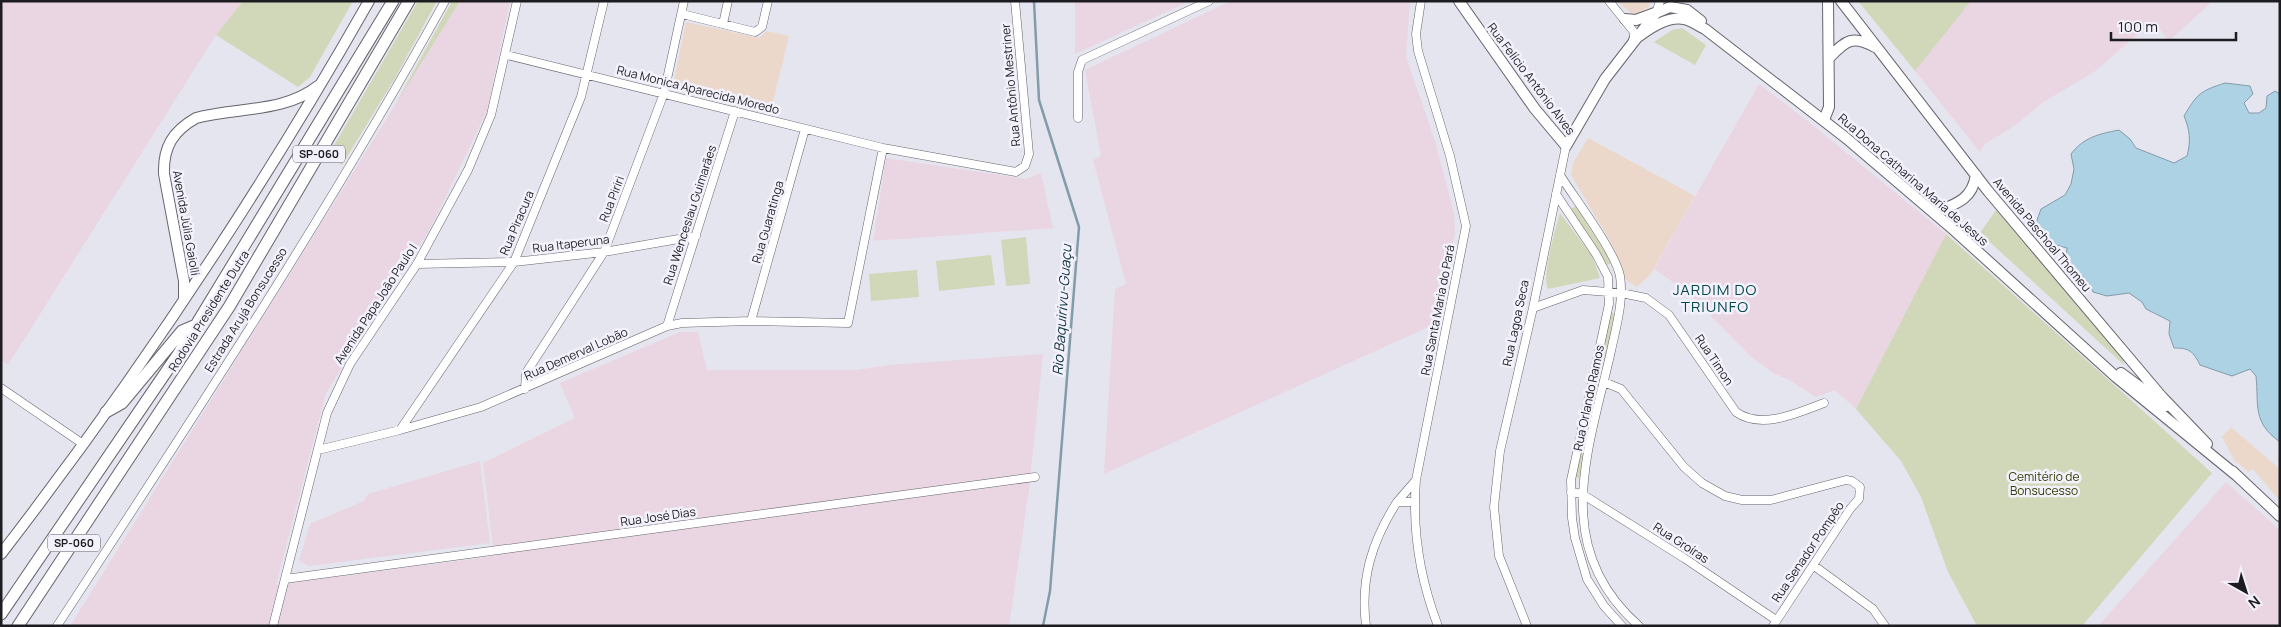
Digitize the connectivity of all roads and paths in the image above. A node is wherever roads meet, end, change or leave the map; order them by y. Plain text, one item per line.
1 (369, 1) edge
2 (393, 1) edge
3 (409, 1) edge
4 (445, 1) edge
5 (517, 1) edge
6 (604, 1) edge
7 (684, 1) edge
8 (728, 1) edge
9 (768, 1) edge
10 (1015, 1) edge
11 (1209, 1) edge
12 (1421, 1) edge
13 (1459, 1) edge
14 (1609, 1) edge
15 (1660, 1) edge
16 (1675, 1) edge
17 (1828, 1) edge
18 (1841, 1) edge
19 (1686, 10) junction
20 (1656, 13) junction
21 (682, 14) junction
22 (1625, 19) junction
23 (724, 24) junction
24 (1705, 29) junction
25 (1634, 40) junction
26 (1878, 49) junction
27 (507, 55) junction
28 (1830, 57) junction
29 (588, 74) junction
30 (323, 82) junction
31 (664, 93) junction
32 (735, 111) junction
33 (1078, 118) dead end
34 (1824, 120) junction
35 (806, 129) junction
36 (1566, 146) junction
37 (883, 148) junction
38 (1025, 166) joint
39 (1560, 175) junction
40 (1976, 175) junction
41 (1556, 194) junction
42 (1934, 213) junction
43 (696, 236) junction
44 (604, 252) junction
45 (514, 262) junction
46 (417, 264) junction
47 (1609, 292) junction
48 (1621, 293) junction
49 (184, 299) junction
50 (1533, 308) junction
51 (750, 321) junction
52 (196, 325) junction
53 (667, 326) junction
54 (2097, 358) junction
55 (1604, 382) junction
56 (1, 388) edge
57 (524, 389) junction
58 (1824, 403) dead end
59 (106, 412) junction
60 (2181, 417) junction
61 (400, 430) junction
62 (82, 444) junction
63 (318, 450) junction
64 (2236, 474) junction
65 (1035, 477) dead end
66 (1416, 480) junction
67 (1571, 492) junction
68 (1582, 494) junction
69 (1397, 502) junction
70 (1414, 502) junction
71 (2280, 516) edge
72 (1, 554) edge
73 (1813, 565) junction
74 (285, 579) junction
75 (1, 614) edge
76 (1775, 623) edge
77 (18, 626) edge
78 (56, 626) edge
79 (273, 626) edge
80 (1366, 626) edge
81 (1438, 626) edge
82 (1527, 626) edge
83 (1622, 626) edge
84 (1639, 626) edge
85 (1885, 626) edge

1 - 30 main road, Avenida Júlia Gaiolli
2 - 52 highway, Rodovia Presidente Dutra / SP-060
3 - 77 highway, Rodovia Presidente Dutra / SP-060
4 - 78 street, Estrada Arujá Bonsucesso
5 - 27 street, Avenida Papa João Paulo I
6 - 29 street, Rua Piracura
7 - 21 street, Rua Piriri
8 - 23 street
9 - 23 street
10 - 38 street, Rua Antônio Mestriner
11 - 33 street
12 - 66 street, Rua Santa Maria do Pará
13 - 36 main road, Rua Felício Antônio Alves
14 - 22 street
15 - 20 street
16 - 19 street, Rua Dona Catharina Maria de Jesus
17 - 28 main road
18 - 26 main road, Avenida Paschoal Thomeu
19 - 20 main road
19 - 24 main road, Rua Dona Catharina Maria de Jesus
20 - 22 main road
20 - 25 main road
21 - 23 street
21 - 31 street, Rua Piriri
22 - 25 street
24 - 25 main road, Rua Dona Catharina Maria de Jesus
24 - 34 main road, Rua Dona Catharina Maria de Jesus
25 - 36 main road, Rua Lagoa Seca
26 - 28 main road
26 - 40 main road, Avenida Paschoal Thomeu
27 - 29 street, Rua Monica Aparecida Moredo
27 - 46 street, Avenida Papa João Paulo I
28 - 34 main road
29 - 31 street, Rua Monica Aparecida Moredo
29 - 45 street, Rua Piracura
30 - 49 main road, Avenida Júlia Gaiolli
30 - 49 main road, Avenida Júlia Gaiolli
31 - 32 street, Rua Monica Aparecida Moredo
31 - 44 street, Rua Piriri
32 - 35 street, Rua Monica Aparecida Moredo
32 - 43 street, Rua Wenceslau Guimarães
34 - 42 main road, Rua Dona Catharina Maria de Jesus
35 - 37 street, Rua Monica Aparecida Moredo
35 - 51 street, Rua Guaratinga
36 - 39 street, Rua Lagoa Seca
37 - 38 street, Rua Monica Aparecida Moredo
37 - 51 street, Rua Demerval Lobão
39 - 41 street, Rua Lagoa Seca
39 - 48 street, Rua Orlando Ramos
40 - 42 main road
40 - 60 main road, Avenida Paschoal Thomeu
41 - 47 street, Rua Orlando Ramos
41 - 50 street, Rua Lagoa Seca
42 - 54 main road, Rua Dona Catharina Maria de Jesus
43 - 44 street, Rua Itaperuna
43 - 53 street, Rua Wenceslau Guimarães
44 - 45 street, Rua Itaperuna
44 - 57 street, Rua Piriri
45 - 46 street, Rua Itaperuna
45 - 61 street, Rua Piracura
46 - 63 street, Avenida Papa João Paulo I
47 - 48 street, Rua Timon
47 - 50 street, Rua Timon
47 - 67 street, Rua Orlando Ramos
48 - 55 street, Rua Orlando Ramos
48 - 58 street, Rua Timon
49 - 59 main road, Avenida Júlia Gaiolli
50 - 82 street, Rua Lagoa Seca
51 - 53 street, Rua Demerval Lobão
52 - 59 highway
52 - 75 highway, Rodovia Presidente Dutra / SP-060
53 - 57 street, Rua Demerval Lobão
54 - 60 main road
54 - 64 main road, Avenida Paschoal Thomeu
55 - 68 street, Rua Orlando Ramos
55 - 73 street, Rua Senador Pompêo
56 - 62 street
57 - 61 street, Rua Demerval Lobão
59 - 62 main road, Avenida Júlia Gaiolli
60 - 64 main road, Avenida Paschoal Thomeu
61 - 63 street, Rua Demerval Lobão
62 - 72 main road, Avenida Júlia Gaiolli
63 - 74 street, Avenida Papa João Paulo I
64 - 71 main road, Avenida Paschoal Thomeu
65 - 74 street, Rua José Dias
66 - 69 street
66 - 70 street, Rua Santa Maria do Pará
67 - 68 street, Rua Groíras
67 - 83 street, Rua Orlando Ramos
68 - 76 street, Rua Groíras
68 - 84 street, Rua Orlando Ramos
69 - 70 street
69 - 80 street
70 - 81 street, Rua Santa Maria do Pará
73 - 76 street, Rua Senador Pompêo
73 - 85 street
74 - 79 street, Avenida Papa João Paulo I

